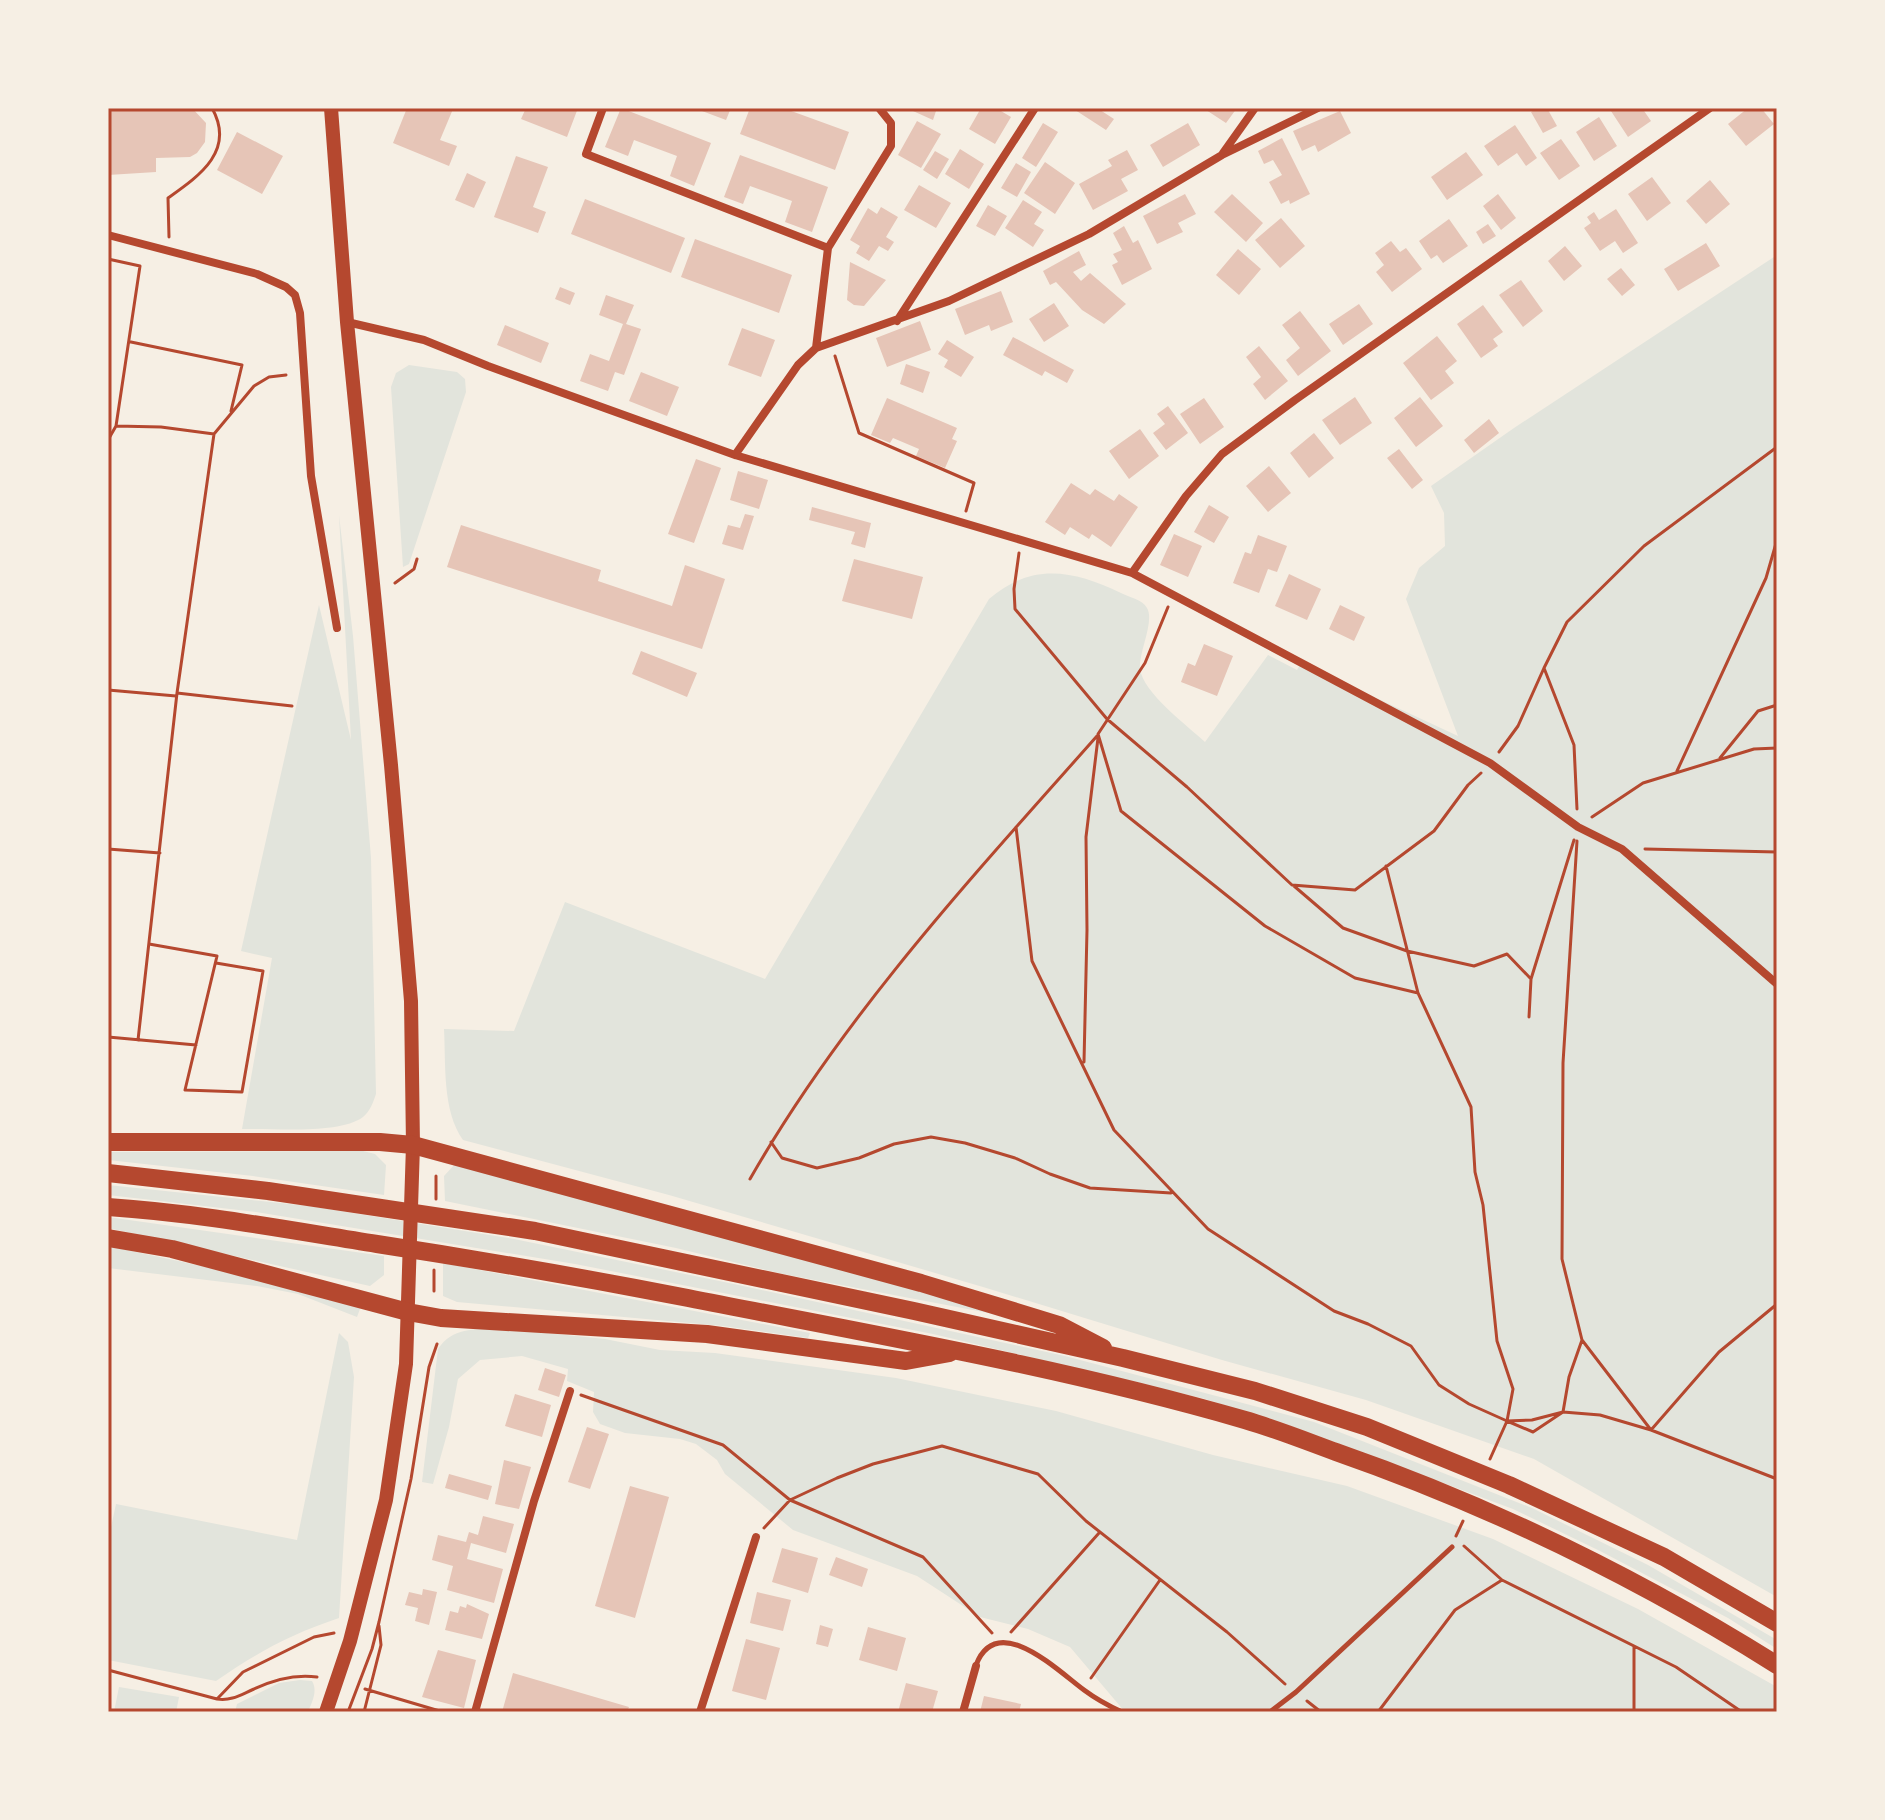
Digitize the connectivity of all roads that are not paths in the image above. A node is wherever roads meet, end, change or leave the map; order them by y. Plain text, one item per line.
1 (331, 108) edge
2 (603, 108) edge
3 (879, 108) edge
4 (1035, 108) edge
5 (1255, 108) edge
6 (1318, 108) edge
7 (1710, 108) edge
8 (1222, 155) junction
9 (108, 235) edge
10 (828, 248) junction
11 (897, 321) junction
12 (347, 322) junction
13 (816, 348) junction
14 (735, 455) junction
15 (1132, 573) junction
16 (337, 628) dead end
17 (1777, 984) edge
18 (108, 1142) edge
19 (413, 1145) junction
20 (108, 1173) edge
21 (108, 1207) edge
22 (108, 1238) edge
23 (408, 1312) junction
24 (960, 1351) junction
25 (1123, 1358) junction
26 (570, 1391) road end
27 (756, 1537) road end
28 (1452, 1547) dead end
29 (1777, 1623) edge
30 (1777, 1665) edge
31 (976, 1666) joint
32 (326, 1712) edge
33 (475, 1712) edge
34 (700, 1712) edge
35 (963, 1712) edge
36 (1122, 1712) edge
37 (1270, 1712) edge

1 - 12 street
2 - 10 street
3 - 10 street
4 - 11 street
5 - 8 street
6 - 8 street
7 - 15 street
8 - 11 street
9 - 16 street
10 - 13 street
11 - 13 street
12 - 14 street
12 - 19 street
13 - 14 street
14 - 15 street
15 - 17 street
18 - 19 highway
19 - 23 street
19 - 25 highway
20 - 25 highway
21 - 24 highway
22 - 23 highway
23 - 24 highway
23 - 32 street
24 - 30 highway
25 - 29 highway
26 - 33 street
27 - 34 street
28 - 37 lane
31 - 35 street
31 - 36 lane

